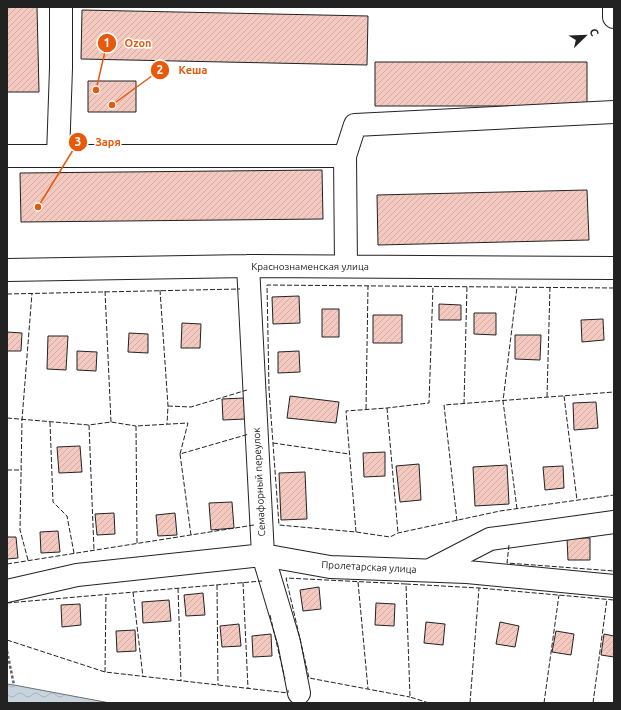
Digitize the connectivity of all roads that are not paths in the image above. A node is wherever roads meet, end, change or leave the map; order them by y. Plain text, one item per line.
1 (61, 7) edge
2 (614, 7) edge
3 (614, 17) edge
4 (614, 112) edge
5 (7, 156) edge
6 (58, 156) junction
7 (345, 156) junction
8 (248, 266) junction
9 (346, 266) junction
10 (614, 268) edge
11 (7, 270) edge
12 (614, 522) edge
13 (263, 555) junction
14 (431, 570) junction
15 (614, 586) edge
16 (7, 591) edge
17 (299, 693) dead end

1 - 6 street
2 - 3 street
4 - 7 street
5 - 6 street
6 - 7 street
7 - 9 street
8 - 9 street, Краснознаменская улица
8 - 11 street, Краснознаменская улица
8 - 13 street, Семафорный переулок
9 - 10 street, Краснознаменская улица
12 - 14 street
13 - 14 street, Пролетарская улица
13 - 16 street, Пролетарская улица
13 - 17 street, Семафорный переулок
14 - 15 street, Пролетарская улица

